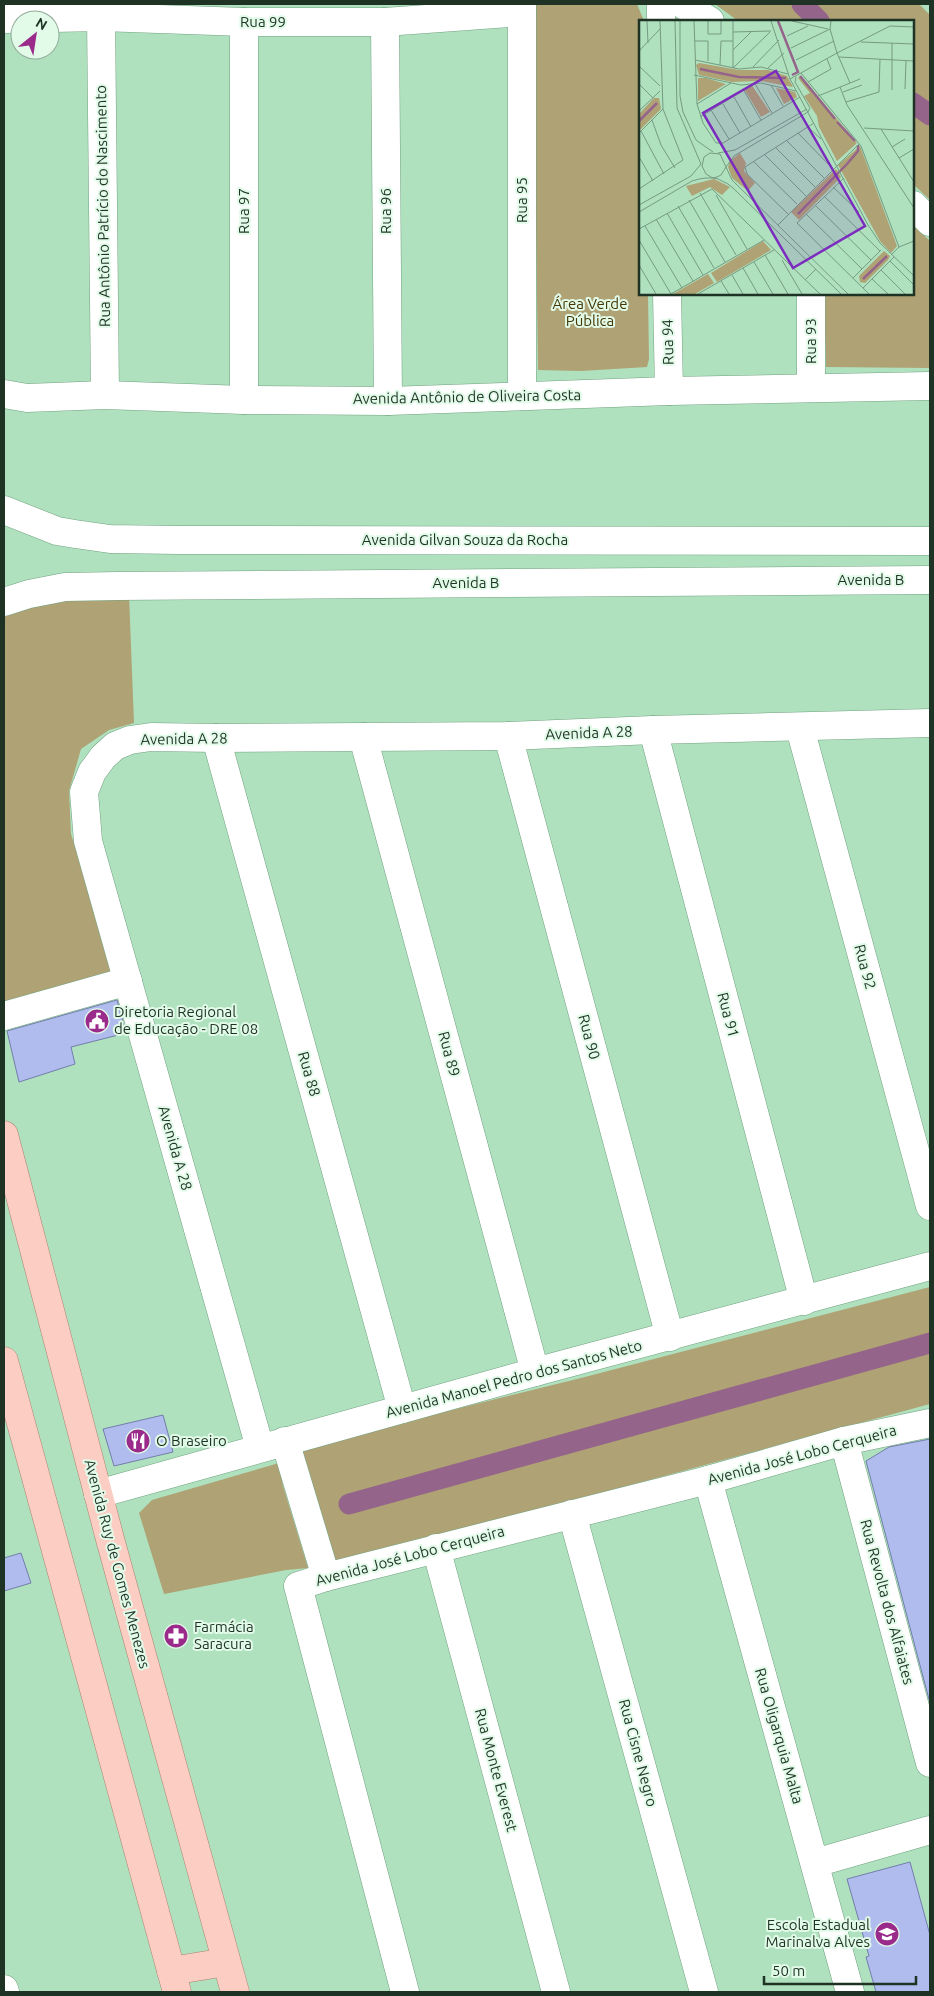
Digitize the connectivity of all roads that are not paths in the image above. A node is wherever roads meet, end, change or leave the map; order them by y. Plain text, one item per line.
1 (661, 4) edge
2 (682, 4) edge
3 (522, 8) edge
4 (101, 17) junction
5 (4, 18) edge
6 (661, 20) edge
7 (708, 20) edge
8 (244, 22) junction
9 (385, 22) junction
10 (914, 206) edge
11 (930, 222) edge
12 (667, 295) edge
13 (811, 295) edge
14 (930, 386) edge
15 (811, 388) junction
16 (669, 391) junction
17 (4, 394) edge
18 (105, 395) junction
19 (522, 396) junction
20 (244, 400) junction
21 (388, 400) junction
22 (4, 510) edge
23 (930, 541) edge
24 (930, 580) edge
25 (4, 602) edge
26 (930, 723) edge
27 (800, 728) junction
28 (653, 730) junction
29 (508, 736) junction
30 (363, 737) junction
31 (216, 738) junction
32 (128, 981) junction
33 (4, 1016) edge
34 (5, 1146) edge
35 (930, 1206) edge
36 (930, 1266) edge
37 (804, 1301) junction
38 (670, 1337) junction
39 (4, 1361) edge
40 (535, 1372) junction
41 (402, 1409) junction
42 (930, 1423) edge
43 (844, 1442) junction
44 (272, 1444) junction
45 (708, 1480) junction
46 (98, 1494) junction
47 (572, 1514) junction
48 (436, 1548) junction
49 (326, 1577) junction
50 (930, 1763) edge
51 (930, 1830) edge
52 (815, 1863) junction
53 (226, 1962) junction
54 (174, 1982) edge
55 (235, 1992) edge
56 (405, 1992) edge
57 (556, 1992) edge
58 (704, 1992) edge
59 (850, 1992) edge

1 - 6 street
2 - 7 street
3 - 9 street, Rua 99
3 - 19 street, Rua 95
4 - 5 street, Rua 99
4 - 8 street, Rua 99
4 - 18 street, Rua Antônio Patrício do Nascimento
8 - 9 street, Rua 99
8 - 20 street, Rua 97
9 - 21 street, Rua 96
10 - 11 street
12 - 16 street, Rua 94
13 - 15 street, Rua 93
14 - 15 street, Avenida Antônio de Oliveira Costa
15 - 16 street, Avenida Antônio de Oliveira Costa
16 - 19 street, Avenida Antônio de Oliveira Costa
17 - 18 street, Avenida Antônio de Oliveira Costa
18 - 20 street, Avenida Antônio de Oliveira Costa
19 - 21 street, Avenida Antônio de Oliveira Costa
20 - 21 street, Avenida Antônio de Oliveira Costa
22 - 23 street, Avenida Gilvan Souza da Rocha
24 - 25 street, Avenida B
26 - 27 street, Avenida A 28
27 - 28 street, Avenida A 28
27 - 35 street, Rua 92
28 - 29 street, Avenida A 28
28 - 37 street, Rua 91
29 - 30 street, Avenida A 28
29 - 38 street, Rua 90
30 - 31 street, Avenida A 28
30 - 40 street, Rua 89
31 - 32 street, Avenida A 28
31 - 41 street, Rua 88
32 - 33 street
32 - 44 street, Avenida A 28
34 - 46 main road, Avenida Ruy de Gomes Menezes
36 - 37 street, Avenida Manoel Pedro dos Santos Neto
37 - 38 street, Avenida Manoel Pedro dos Santos Neto
38 - 40 street, Avenida Manoel Pedro dos Santos Neto
39 - 54 main road
40 - 41 street, Avenida Manoel Pedro dos Santos Neto
41 - 44 street, Avenida Manoel Pedro dos Santos Neto
42 - 43 street, Avenida José Lobo Cerqueira
43 - 45 street, Avenida José Lobo Cerqueira
43 - 50 street, Rua Revolta dos Alfaiates
44 - 46 street, Avenida Manoel Pedro dos Santos Neto
44 - 49 street, Avenida A 28
45 - 47 street, Avenida José Lobo Cerqueira
45 - 52 street, Rua Oligarquia Malta
46 - 53 main road, Avenida Ruy de Gomes Menezes
47 - 48 street, Avenida José Lobo Cerqueira
47 - 58 street, Rua Cisne Negro
48 - 49 street, Avenida José Lobo Cerqueira
48 - 57 street, Rua Monte Everest
49 - 56 street, Avenida José Lobo Cerqueira
51 - 52 street
52 - 59 street, Rua Oligarquia Malta
53 - 54 main road
53 - 55 main road, Avenida Ruy de Gomes Menezes

